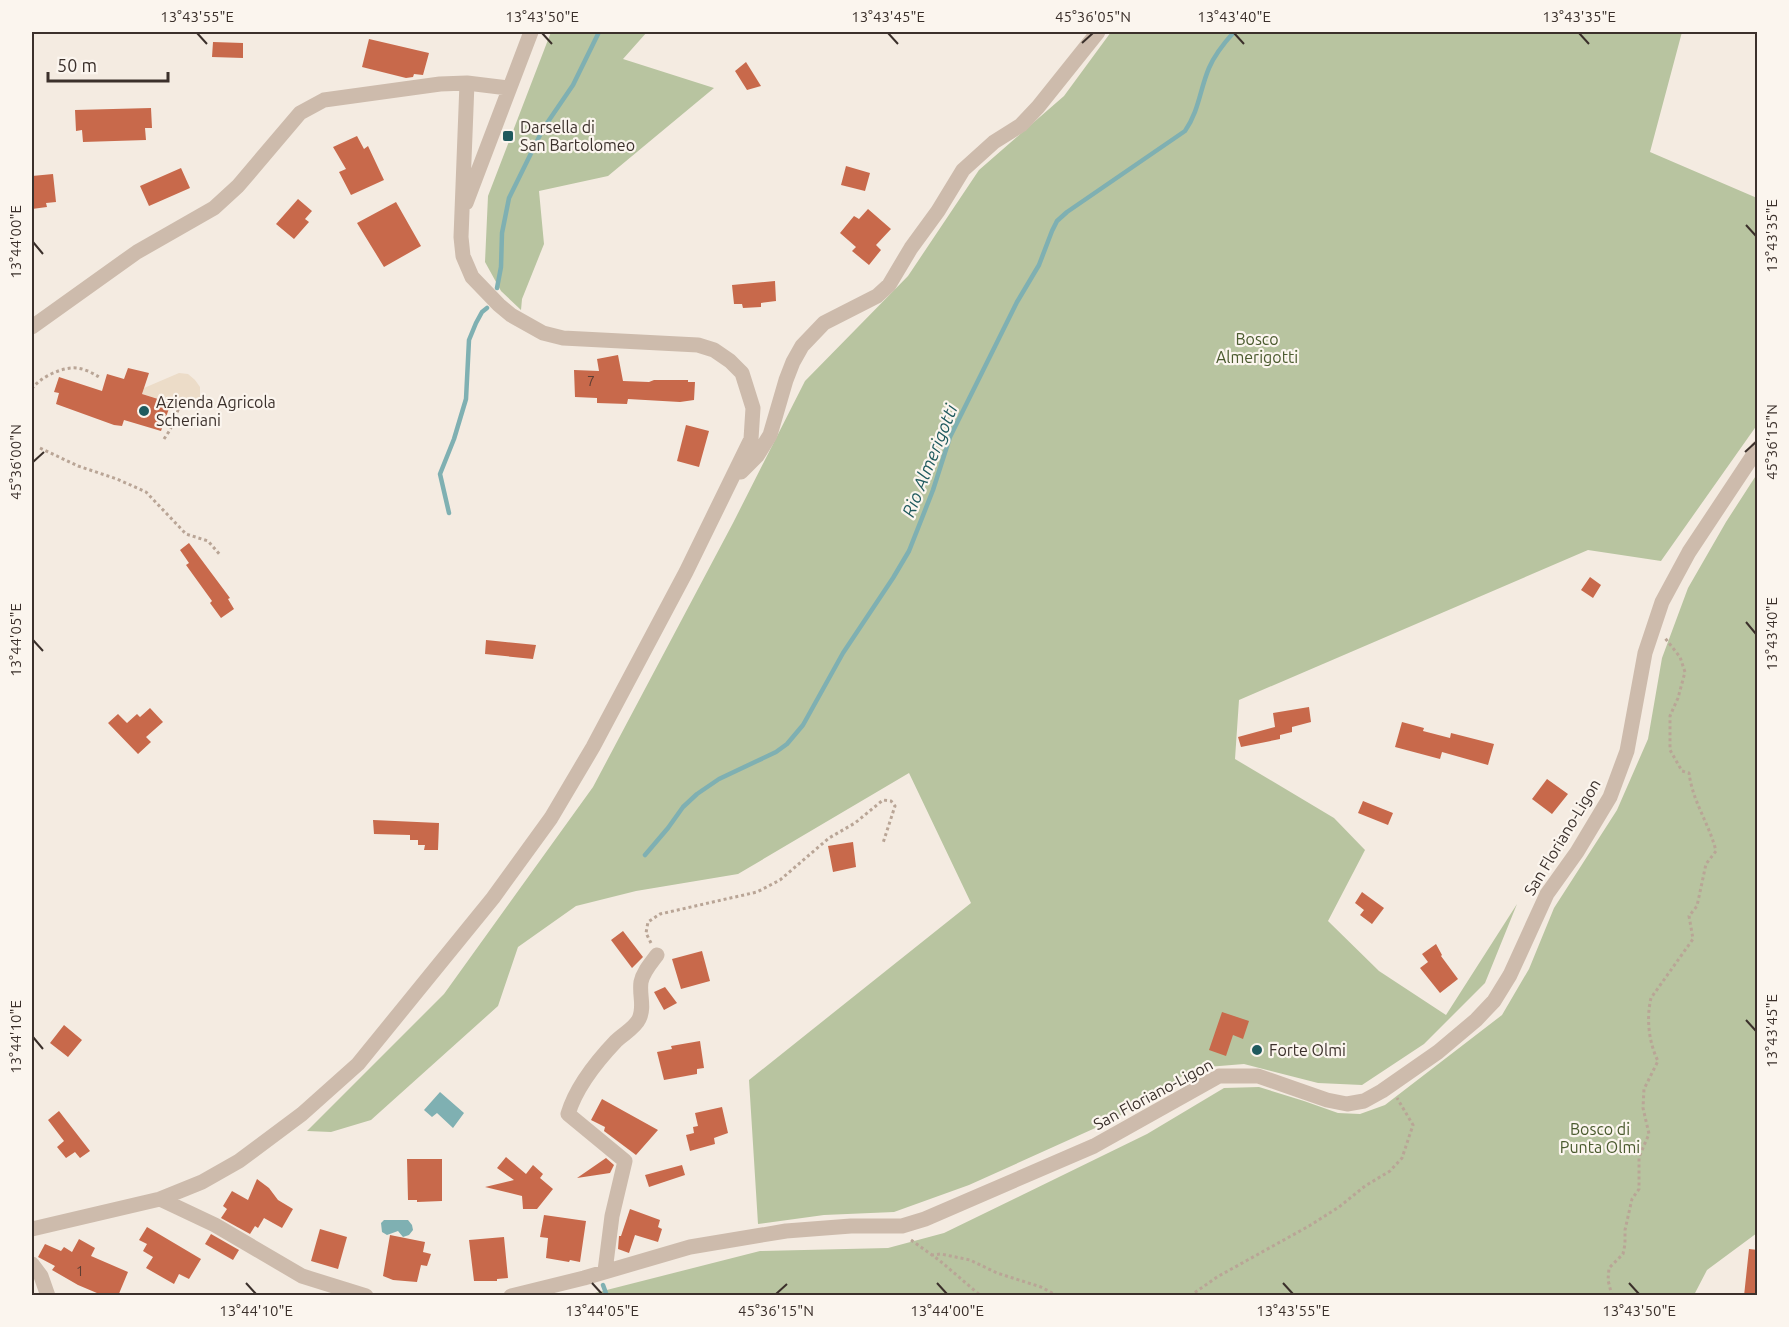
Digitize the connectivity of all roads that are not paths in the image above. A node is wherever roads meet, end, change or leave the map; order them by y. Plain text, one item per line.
1 (531, 32) edge
2 (1098, 32) edge
3 (467, 83) junction
4 (508, 88) junction
5 (461, 217) junction
6 (32, 327) edge
7 (1758, 448) edge
8 (732, 481) junction
9 (657, 955) road end
10 (160, 1199) junction
11 (32, 1229) edge
12 (32, 1264) edge
13 (605, 1271) junction
14 (48, 1296) edge
15 (366, 1296) edge
16 (511, 1296) edge

1 - 4 street
2 - 8 street
3 - 4 street
3 - 5 street
3 - 6 street
4 - 5 street
5 - 8 street
7 - 13 street, San Floriano-Ligon
8 - 10 street
9 - 13 street
10 - 11 street
10 - 15 street
12 - 14 street
13 - 16 street, San Floriano-Ligon

